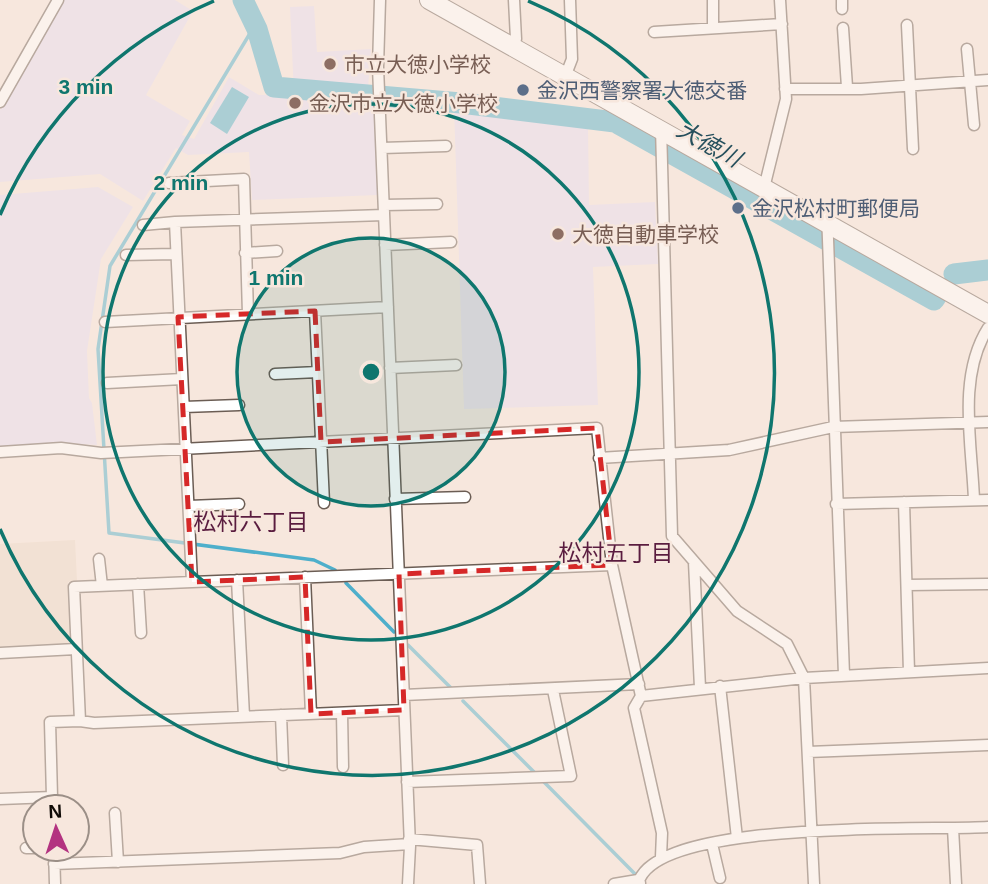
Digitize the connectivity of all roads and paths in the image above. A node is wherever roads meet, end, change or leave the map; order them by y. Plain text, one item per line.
1 (58, 0) edge
2 (380, 0) edge
3 (429, 0) edge
4 (447, 0) edge
5 (513, 0) edge
6 (570, 0) edge
7 (713, 0) edge
8 (780, 0) edge
9 (782, 24) junction
10 (907, 25) dead end
11 (713, 28) junction
12 (842, 29) dead end
13 (654, 32) dead end
14 (513, 43) junction
15 (967, 49) dead end
16 (567, 73) junction
17 (988, 80) edge
18 (971, 81) junction
19 (5, 83) edge
20 (909, 85) junction
21 (847, 87) junction
22 (785, 89) junction
23 (0, 102) edge
24 (974, 125) dead end
25 (661, 137) junction
26 (446, 146) dead end
27 (382, 148) junction
28 (913, 149) dead end
29 (169, 183) dead end
30 (766, 183) junction
31 (437, 204) dead end
32 (384, 210) junction
33 (244, 219) junction
34 (175, 222) junction
35 (143, 225) dead end
36 (827, 229) junction
37 (452, 242) dead end
38 (386, 245) junction
39 (277, 251) dead end
40 (245, 253) junction
41 (174, 254) junction
42 (126, 255) dead end
43 (988, 301) edge
44 (388, 307) junction
45 (315, 311) junction
46 (248, 314) junction
47 (988, 314) edge
48 (178, 317) junction
49 (105, 322) dead end
50 (988, 328) edge
51 (456, 365) dead end
52 (390, 368) junction
53 (318, 372) junction
54 (275, 374) dead end
55 (182, 379) junction
56 (107, 383) dead end
57 (239, 405) dead end
58 (184, 407) junction
59 (971, 422) junction
60 (988, 422) edge
61 (832, 427) junction
62 (393, 438) junction
63 (321, 442) junction
64 (187, 449) junction
65 (0, 452) edge
66 (669, 455) junction
67 (599, 458) junction
68 (465, 497) dead end
69 (396, 499) junction
70 (974, 500) junction
71 (988, 500) edge
72 (904, 502) junction
73 (324, 503) dead end
74 (239, 504) dead end
75 (836, 504) junction
76 (189, 506) junction
77 (99, 559) dead end
78 (694, 562) junction
79 (612, 565) junction
80 (399, 574) junction
81 (305, 578) junction
82 (237, 580) junction
83 (192, 582) junction
84 (138, 584) junction
85 (988, 584) edge
86 (907, 585) junction
87 (102, 586) junction
88 (141, 632) dead end
89 (76, 649) junction
90 (0, 653) edge
91 (988, 668) edge
92 (909, 672) junction
93 (844, 675) junction
94 (804, 678) junction
95 (719, 685) junction
96 (700, 688) junction
97 (553, 690) junction
98 (640, 690) junction
99 (404, 695) junction
100 (404, 710) junction
101 (342, 713) junction
102 (311, 714) junction
103 (281, 715) junction
104 (244, 716) junction
105 (80, 720) junction
106 (988, 745) edge
107 (808, 752) junction
108 (283, 765) dead end
109 (343, 767) dead end
110 (407, 782) junction
111 (52, 793) edge
112 (0, 800) edge
113 (21, 801) edge
114 (115, 813) dead end
115 (988, 827) edge
116 (953, 828) junction
117 (811, 831) junction
118 (737, 838) junction
119 (410, 842) junction
120 (712, 844) junction
121 (661, 857) junction
122 (118, 862) junction
123 (54, 864) joint
124 (719, 878) dead end
125 (639, 883) edge
126 (55, 884) edge
127 (408, 884) edge
128 (480, 884) edge
129 (614, 884) edge
130 (814, 884) edge
131 (956, 884) edge

1 - 19 street
2 - 27 street
3 - 14 main road
4 - 14 main road
5 - 14 street
6 - 16 street
7 - 11 street
8 - 9 street
9 - 11 street
9 - 22 street
10 - 20 street
11 - 13 street
12 - 21 street
14 - 16 main road
15 - 18 street
16 - 25 main road
17 - 18 street
18 - 20 street
18 - 24 street
19 - 23 street
20 - 21 street
20 - 28 street
21 - 22 street
22 - 30 street
25 - 30 main road
25 - 66 street
26 - 27 street
27 - 32 street
29 - 33 street
30 - 36 main road
31 - 32 street
32 - 33 street
32 - 38 street
33 - 34 street
33 - 40 street
34 - 35 street
34 - 41 street
36 - 43 main road
36 - 47 main road
36 - 61 street
37 - 38 street
38 - 44 street
39 - 40 street
40 - 46 street
41 - 42 street
41 - 48 street
44 - 45 street
44 - 52 street
45 - 46 street
45 - 53 street
46 - 48 street
48 - 49 street
48 - 55 street
50 - 59 street
51 - 52 street
52 - 62 street
53 - 54 street
53 - 63 street
55 - 56 street
55 - 58 street
57 - 58 street
58 - 64 street
59 - 60 street
59 - 61 street
59 - 70 street
61 - 66 street
61 - 75 street
62 - 63 street
62 - 67 street
62 - 69 street
63 - 64 street
63 - 73 street
64 - 65 street
64 - 76 street
66 - 67 street
66 - 78 street
67 - 79 street
68 - 69 street
69 - 80 street
70 - 71 street
70 - 72 street
72 - 75 street
72 - 86 street
74 - 76 street
75 - 93 street
76 - 83 street
77 - 87 street
78 - 94 street
78 - 96 street
79 - 80 street
79 - 98 street
80 - 81 street
80 - 99 street
81 - 82 street
81 - 102 street
82 - 83 street
82 - 104 street
83 - 84 street
84 - 87 street
84 - 88 street
85 - 86 street
86 - 92 street
87 - 89 street
89 - 90 street
89 - 105 street
91 - 92 street
92 - 93 street
93 - 94 street
94 - 95 street
94 - 107 street
95 - 96 street
95 - 118 street
96 - 98 street
97 - 98 street
97 - 99 street
97 - 110 street
98 - 121 street
99 - 100 street
100 - 101 street
100 - 110 street
101 - 102 street
101 - 109 street
102 - 103 street
103 - 104 street
103 - 108 street
104 - 105 street
105 - 111 street
106 - 107 street
107 - 117 street
110 - 119 street
112 - 113 street
114 - 122 street
115 - 116 street
116 - 117 street
116 - 131 street
117 - 118 street
117 - 130 street
118 - 120 street
119 - 122 street
119 - 127 street
119 - 128 street
120 - 121 street
120 - 124 street
121 - 125 street
122 - 123 street
123 - 126 street
125 - 129 street

